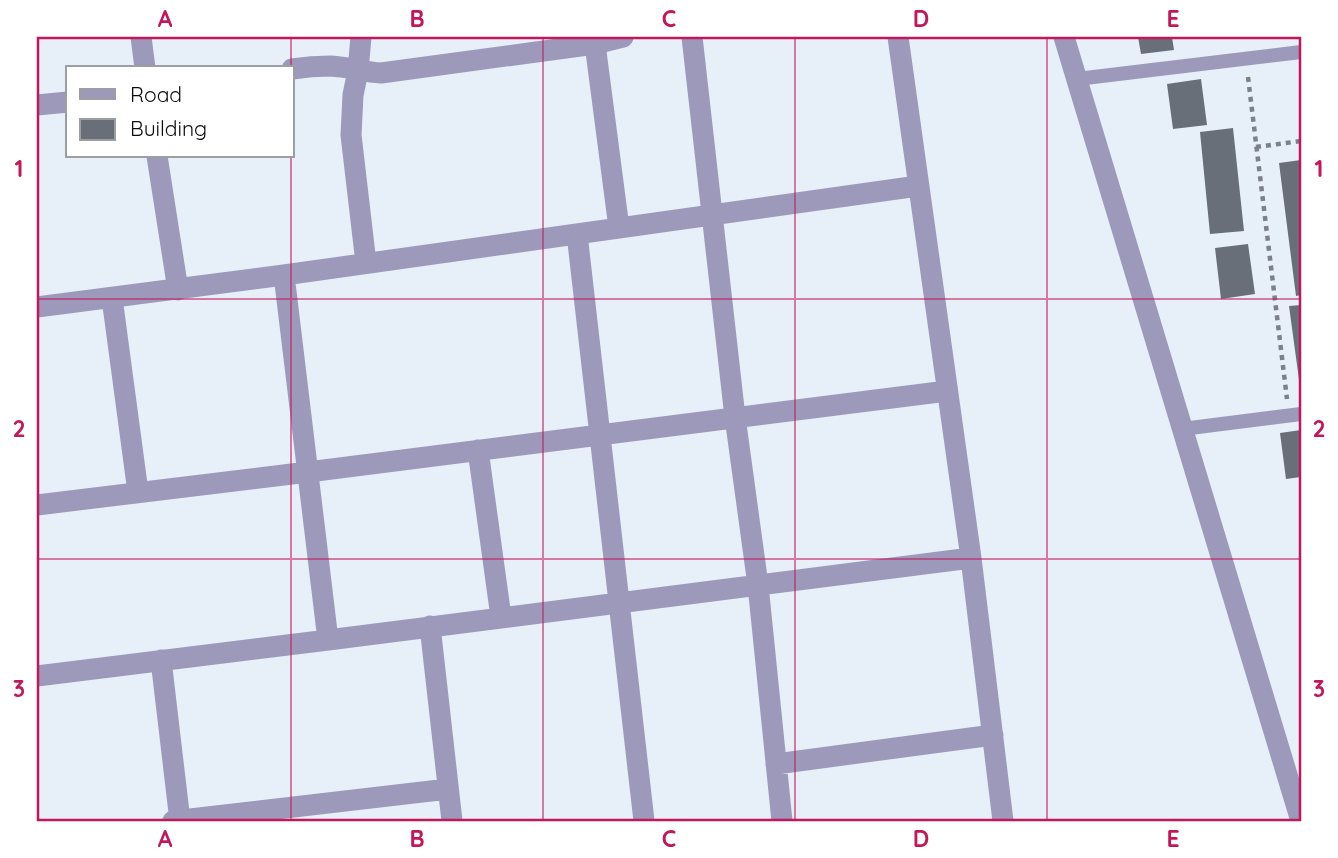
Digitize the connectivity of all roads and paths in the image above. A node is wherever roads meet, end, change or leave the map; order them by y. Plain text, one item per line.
1 (141, 37) edge
2 (361, 37) edge
3 (623, 37) edge
4 (692, 37) edge
5 (898, 37) edge
6 (1064, 37) edge
7 (595, 44) junction
8 (1301, 52) edge
9 (1245, 59) junction
10 (145, 66) edge
11 (294, 69) edge
12 (358, 71) junction
13 (1077, 79) junction
14 (66, 102) edge
15 (37, 106) edge
16 (1301, 141) edge
17 (1256, 147) junction
18 (157, 158) edge
19 (918, 186) junction
20 (712, 215) junction
21 (619, 228) junction
22 (577, 233) junction
23 (366, 263) junction
24 (284, 275) junction
25 (178, 290) junction
26 (112, 298) junction
27 (37, 307) edge
28 (947, 391) junction
29 (1295, 415) edge
30 (735, 417) junction
31 (1182, 429) junction
32 (600, 435) junction
33 (478, 450) junction
34 (308, 472) junction
35 (138, 492) junction
36 (37, 505) edge
37 (971, 558) junction
38 (758, 584) junction
39 (620, 603) junction
40 (500, 617) junction
41 (430, 626) junction
42 (328, 640) junction
43 (161, 660) junction
44 (37, 676) edge
45 (993, 736) junction
46 (776, 764) junction
47 (448, 789) junction
48 (173, 821) edge
49 (180, 821) edge
50 (452, 821) edge
51 (645, 821) edge
52 (782, 821) edge
53 (1003, 821) edge
54 (1301, 821) edge

1 - 10 street
2 - 12 street
3 - 7 street
4 - 20 street
5 - 19 street
6 - 13 street
7 - 12 street
7 - 21 street
8 - 9 lane
9 - 13 lane
9 - 17 path
11 - 12 street
12 - 23 street
13 - 31 street
14 - 15 street
16 - 17 path
17 - 29 path
18 - 25 street
19 - 20 street
19 - 28 street
20 - 21 street
20 - 30 street
21 - 22 street
22 - 23 street
22 - 32 street
23 - 24 street
24 - 25 street
24 - 34 street
25 - 26 street
26 - 27 street
26 - 35 street
28 - 30 street
28 - 37 street
29 - 31 lane
30 - 32 street
30 - 38 street
31 - 54 street
32 - 33 street
32 - 39 street
33 - 34 street
33 - 40 street
34 - 35 street
34 - 42 street
35 - 36 street
37 - 38 street
37 - 45 street
38 - 39 street
38 - 46 street
39 - 40 street
39 - 51 street
40 - 41 street
41 - 42 street
41 - 47 street
42 - 43 street
43 - 44 street
43 - 49 street
45 - 46 street
45 - 53 street
46 - 52 street
47 - 49 street
47 - 50 street
48 - 49 street

